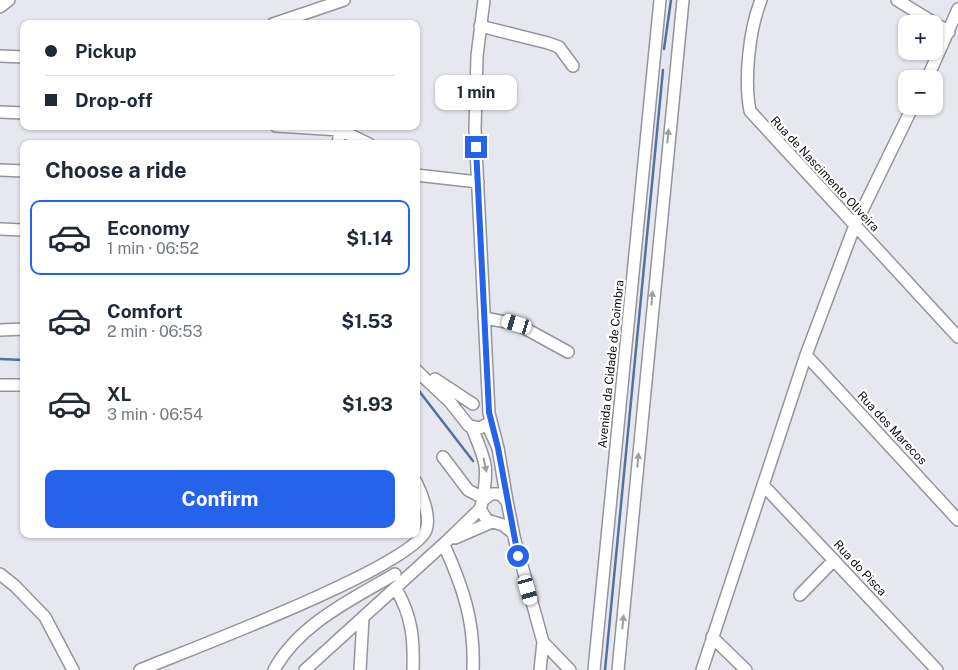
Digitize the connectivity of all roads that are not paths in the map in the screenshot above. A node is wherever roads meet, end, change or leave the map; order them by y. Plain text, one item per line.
1 (9, 0) edge
2 (344, 0) edge
3 (484, 0) edge
4 (660, 0) edge
5 (683, 0) edge
6 (761, 0) edge
7 (897, 0) edge
8 (0, 7) edge
9 (958, 10) edge
10 (285, 20) edge
11 (480, 26) junction
12 (949, 32) junction
13 (0, 56) edge
14 (20, 57) edge
15 (654, 60) junction
16 (675, 61) junction
17 (573, 66) dead end
18 (931, 70) edge
19 (0, 112) edge
20 (20, 114) edge
21 (909, 115) edge
22 (340, 130) joint
23 (339, 140) edge
24 (361, 140) edge
25 (0, 170) edge
26 (20, 171) edge
27 (420, 175) edge
28 (478, 182) junction
29 (855, 225) junction
30 (0, 229) edge
31 (20, 230) edge
32 (484, 318) junction
33 (20, 329) edge
34 (0, 330) edge
35 (958, 337) edge
36 (568, 352) dead end
37 (806, 355) junction
38 (420, 370) edge
39 (420, 372) edge
40 (486, 378) junction
41 (0, 385) edge
42 (20, 385) edge
43 (477, 404) junction
44 (489, 412) junction
45 (469, 425) junction
46 (498, 448) junction
47 (443, 457) dead end
48 (763, 485) junction
49 (420, 496) edge
50 (508, 503) junction
51 (481, 504) junction
52 (958, 520) edge
53 (494, 522) junction
54 (420, 536) edge
55 (419, 538) edge
56 (446, 542) junction
57 (518, 556) junction
58 (834, 560) junction
59 (0, 574) edge
60 (394, 574) dead end
61 (396, 589) junction
62 (800, 595) dead end
63 (363, 618) junction
64 (712, 637) junction
65 (543, 642) junction
66 (73, 670) edge
67 (140, 670) edge
68 (274, 670) edge
69 (305, 670) edge
70 (360, 670) edge
71 (413, 670) edge
72 (473, 670) edge
73 (540, 670) edge
74 (570, 670) edge
75 (594, 670) edge
76 (618, 670) edge
77 (702, 670) edge
78 (746, 670) edge
79 (936, 670) edge

1 - 8 street
2 - 10 street
3 - 11 street
4 - 15 street, Avenida da Cidade de Coimbra
5 - 16 street
6 - 29 street, Rua de Nascimento Oliveira
7 - 12 street
9 - 12 street
11 - 17 street
11 - 28 street
12 - 18 street
13 - 14 street
15 - 16 street
15 - 75 street, Avenida da Cidade de Coimbra
76 -> 16 street
19 - 20 street
21 - 29 street
22 - 23 street
22 - 24 street
25 - 26 street
27 - 28 street
28 - 32 street
29 - 35 street, Rua de Nascimento Oliveira
29 - 37 street
30 - 31 street
32 - 36 street
32 - 40 street
33 - 34 street
37 - 48 street
37 - 52 street, Rua dos Marecos
38 - 43 street
39 - 45 street
40 - 43 street
40 - 44 street
41 - 42 street
43 - 44 street
43 - 45 street
44 - 46 street
45 - 46 street
45 -> 51 street
46 - 50 street
47 - 51 street
48 - 58 street, Rua do Pisca
48 - 64 street
49 - 54 street
50 - 51 street
50 - 53 street
50 - 57 street
51 - 53 street
51 - 56 street
53 - 56 street
53 - 57 street
55 - 67 street
56 - 61 street
56 - 72 street
57 - 65 street
58 - 62 street
58 - 79 street, Rua do Pisca
59 - 66 street
60 - 68 street
61 - 63 street
61 - 71 street
63 - 69 street
63 - 70 street
64 - 77 street
64 - 78 street
65 - 73 street
65 - 74 street

